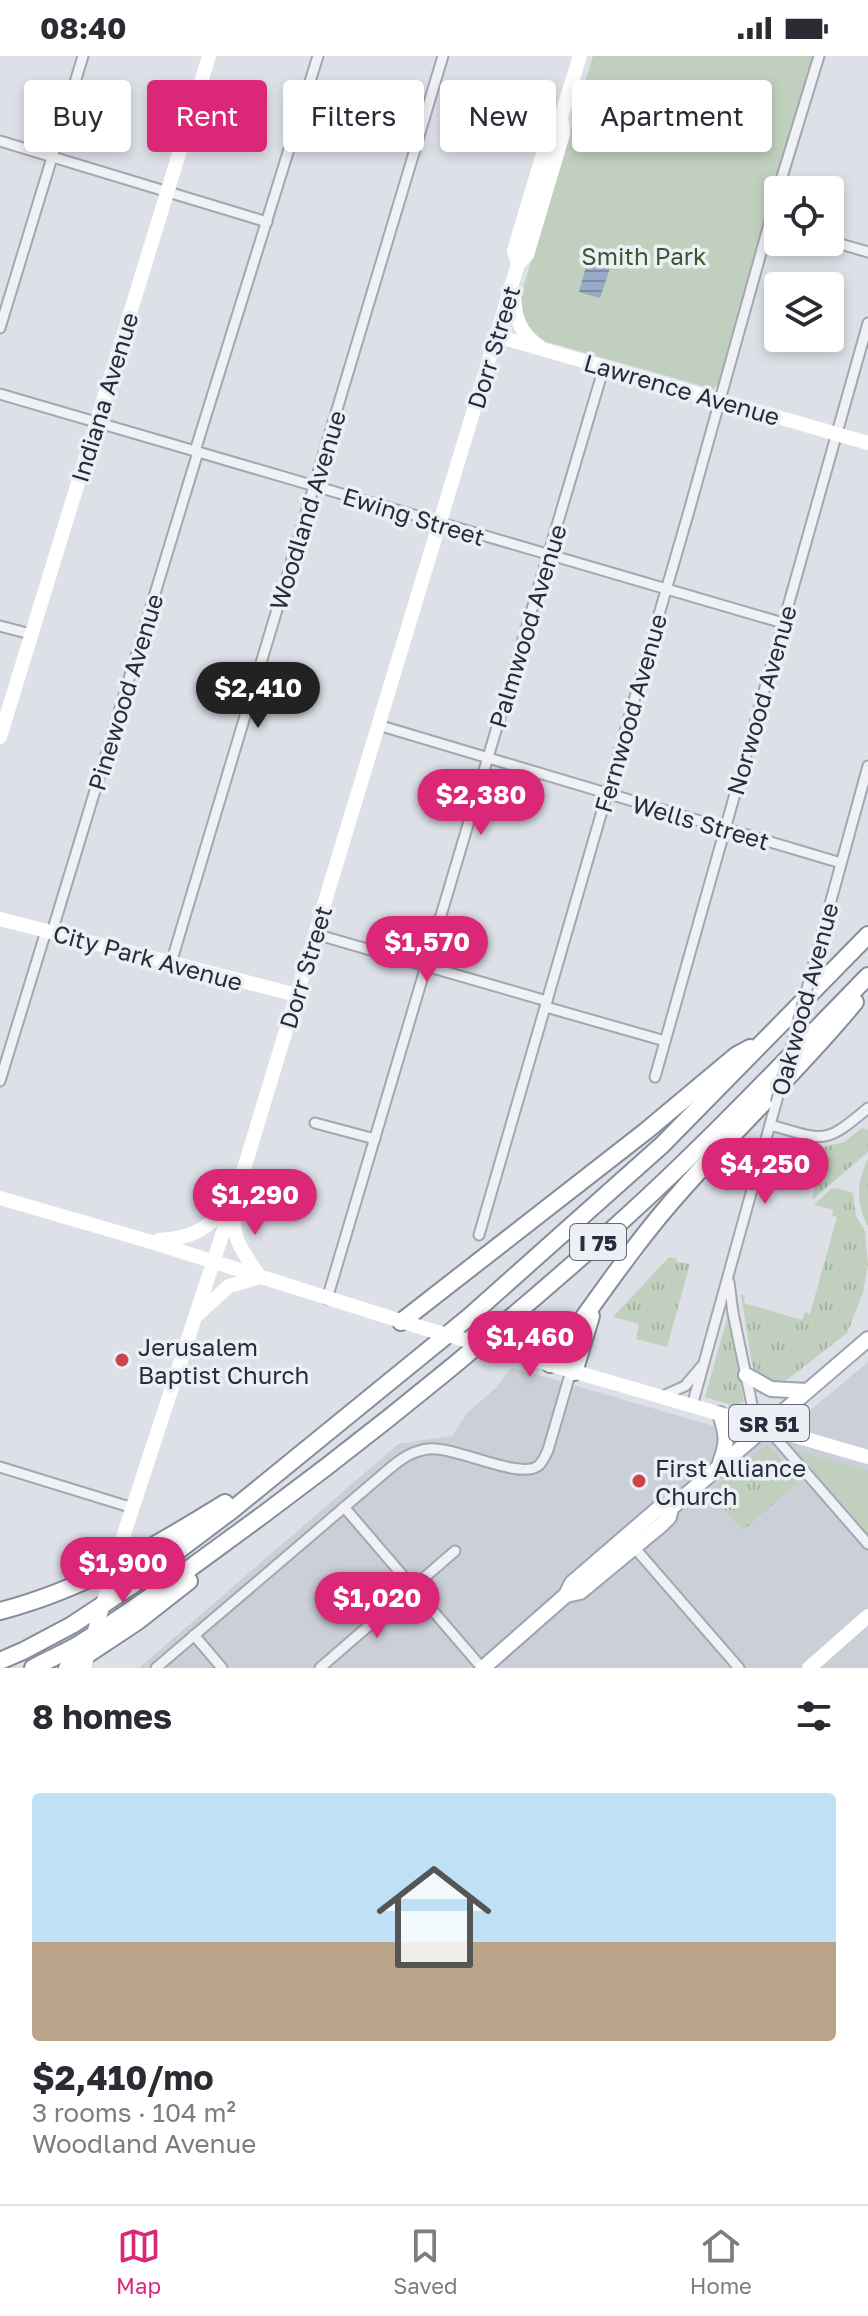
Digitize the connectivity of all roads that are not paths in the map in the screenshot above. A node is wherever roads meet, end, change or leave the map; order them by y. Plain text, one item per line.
1 (83, 56) edge
2 (209, 56) edge
3 (318, 56) edge
4 (443, 56) edge
5 (580, 56) edge
6 (819, 56) edge
7 (0, 141) edge
8 (53, 158) junction
9 (783, 176) edge
10 (167, 192) junction
11 (267, 222) junction
12 (844, 245) edge
13 (868, 252) edge
14 (764, 253) edge
15 (516, 270) junction
16 (868, 323) edge
17 (0, 328) edge
18 (497, 336) junction
19 (546, 350) junction
20 (604, 367) junction
21 (0, 394) edge
22 (719, 400) junction
23 (97, 422) junction
24 (836, 434) junction
25 (868, 443) edge
26 (197, 452) junction
27 (313, 486) junction
28 (439, 523) junction
29 (548, 556) junction
30 (666, 590) junction
31 (783, 623) junction
32 (0, 626) edge
33 (31, 634) junction
34 (378, 725) junction
35 (0, 737) edge
36 (488, 758) junction
37 (868, 766) edge
38 (606, 794) junction
39 (725, 829) junction
40 (841, 863) junction
41 (0, 919) edge
42 (49, 931) junction
43 (315, 934) junction
44 (868, 935) edge
45 (171, 963) junction
46 (426, 966) junction
47 (868, 976) edge
48 (868, 987) edge
49 (297, 995) junction
50 (546, 1004) junction
51 (665, 1041) junction
52 (763, 1042) junction
53 (655, 1077) dead end
54 (0, 1081) edge
55 (868, 1108) edge
56 (315, 1123) dead end
57 (770, 1125) junction
58 (375, 1139) junction
59 (0, 1198) edge
60 (233, 1202) junction
61 (479, 1235) dead end
62 (148, 1241) junction
63 (213, 1262) junction
64 (260, 1277) junction
65 (729, 1279) junction
66 (327, 1299) junction
67 (595, 1304) junction
68 (194, 1318) junction
69 (401, 1322) junction
70 (868, 1339) edge
71 (705, 1361) junction
72 (550, 1364) junction
73 (573, 1371) junction
74 (746, 1375) junction
75 (807, 1391) junction
76 (659, 1396) junction
77 (692, 1406) junction
78 (720, 1414) junction
79 (761, 1425) junction
80 (868, 1457) edge
81 (288, 1464) junction
82 (719, 1466) junction
83 (0, 1467) edge
84 (306, 1482) junction
85 (344, 1507) junction
86 (133, 1508) junction
87 (630, 1542) junction
88 (868, 1544) edge
89 (455, 1551) dead end
90 (413, 1588) junction
91 (0, 1611) edge
92 (868, 1616) edge
93 (194, 1635) junction
94 (0, 1661) edge
95 (33, 1668) edge
96 (67, 1668) edge
97 (84, 1668) edge
98 (156, 1668) edge
99 (222, 1668) edge
100 (320, 1668) edge
101 (483, 1668) edge
102 (739, 1668) edge
103 (809, 1668) edge

1 - 8 street
2 - 10 main road, Indiana Avenue
3 - 11 street, Pinewood Avenue
4 - 27 street, Woodland Avenue
5 - 15 main road, Dorr Street
6 - 9 street, Fernwood Avenue
7 - 8 street
8 - 10 street
8 - 17 street
10 - 11 street
10 - 23 main road, Indiana Avenue
11 - 26 street, Pinewood Avenue
12 - 13 street
14 - 22 street, Fernwood Avenue
15 - 18 main road, Dorr Street
15 - 19 main road
16 - 24 street, Norwood Avenue
18 - 19 main road, Lawrence Avenue
18 - 28 main road, Dorr Street
19 - 20 main road, Lawrence Avenue
20 - 22 main road, Lawrence Avenue
20 - 29 street, Palmwood Avenue
21 - 23 street, Ewing Street
22 - 24 main road, Lawrence Avenue
22 - 30 street, Fernwood Avenue
23 - 26 street, Ewing Street
23 - 33 main road, Indiana Avenue
24 - 25 main road, Lawrence Avenue
24 - 31 street, Norwood Avenue
26 - 27 street, Ewing Street
26 - 42 street, Pinewood Avenue
27 - 28 street, Ewing Street
27 - 45 street, Woodland Avenue
28 - 29 street, Ewing Street
28 - 34 main road, Dorr Street
29 - 30 street, Ewing Street
29 - 36 street, Palmwood Avenue
30 - 31 street, Ewing Street
30 - 38 street, Fernwood Avenue
31 - 39 street, Norwood Avenue
32 - 33 street
33 - 35 main road, Indiana Avenue
34 - 36 street, Wells Street
34 - 43 main road, Dorr Street
36 - 38 street, Wells Street
36 - 46 street, Palmwood Avenue
37 - 40 street, Oakwood Avenue
38 - 39 street, Wells Street
38 - 50 street, Fernwood Avenue
39 - 40 street, Wells Street
39 - 51 street, Norwood Avenue
40 - 57 street, Oakwood Avenue, bridge
41 - 42 main road, City Park Avenue
42 - 45 main road, City Park Avenue
42 - 54 street, Pinewood Avenue
43 - 46 street
43 - 49 main road, Dorr Street
44 - 52 highway, I 75
45 - 49 main road, City Park Avenue
46 - 50 street
46 - 58 street, Palmwood Avenue
47 - 84 highway, I 75
48 - 67 highway
49 - 60 main road, Dorr Street
50 - 51 street
50 - 61 street, Fernwood Avenue
51 - 53 street, Norwood Avenue
52 - 69 highway
52 - 81 highway, I 75
55 - 57 street
56 - 58 street
57 - 65 street, Oakwood Avenue
58 - 66 street, Palmwood Avenue
59 - 62 main road
60 - 62 main road
60 - 63 main road, Dorr Street
60 - 64 main road
62 - 63 main road
63 - 64 main road
63 - 68 main road, Dorr Street
64 - 66 main road
64 - 68 main road
65 - 71 street, Oakwood Avenue
65 - 74 street, Oakwood Avenue
66 - 69 main road
67 - 72 highway
67 - 73 highway
68 - 86 main road, Dorr Street
69 - 72 main road, bridge
70 - 75 main road, SR 51
71 - 76 street, Oakwood Avenue
71 - 77 street, Oakwood Avenue
72 - 73 main road
73 - 76 main road
73 - 85 street
74 - 75 main road
74 - 79 street, Oakwood Avenue
75 - 79 main road, SR 51
76 - 77 main road
77 - 78 main road
78 - 79 main road
78 - 82 main road
79 - 80 main road
79 - 82 main road, SR 51
79 - 88 street
81 - 91 highway
81 - 94 highway, I 75
82 - 87 main road, SR 51
83 - 86 street
84 - 95 highway, I 75
84 - 96 highway
85 - 90 street
85 - 93 street
86 - 97 main road, Dorr Street, bridge
87 - 101 main road, SR 51
87 - 102 street
89 - 90 street
90 - 100 street
90 - 101 street
92 - 103 main road
93 - 98 street
93 - 99 street

